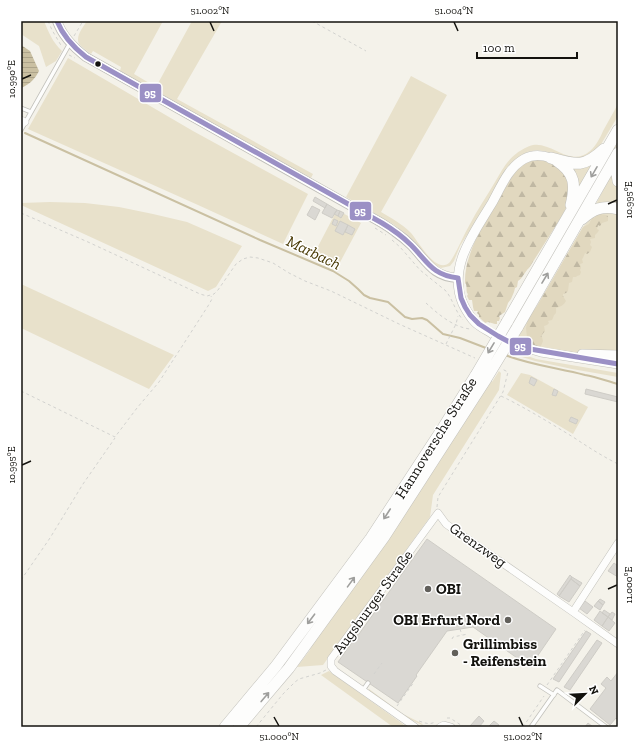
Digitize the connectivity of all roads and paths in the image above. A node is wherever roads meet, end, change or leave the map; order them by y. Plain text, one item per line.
1 (48, 21) edge
2 (57, 21) edge
3 (82, 21) edge
4 (312, 21) edge
5 (70, 43) junction
6 (366, 51) dead end
7 (65, 52) junction
8 (79, 61) dead end
9 (21, 108) edge
10 (31, 112) junction
11 (23, 121) edge
12 (21, 130) edge
13 (616, 134) edge
14 (618, 154) edge
15 (551, 158) junction
16 (618, 160) edge
17 (618, 182) edge
18 (618, 209) edge
19 (21, 213) edge
20 (568, 217) junction
21 (578, 222) junction
22 (372, 226) dead end
23 (458, 278) junction
24 (211, 295) junction
25 (426, 303) dead end
26 (458, 315) junction
27 (462, 320) dead end
28 (456, 324) junction
29 (471, 328) dead end
30 (493, 334) dead end
31 (446, 344) junction
32 (514, 344) dead end
33 (563, 355) junction
34 (618, 355) edge
35 (478, 359) dead end
36 (618, 364) edge
37 (500, 369) dead end
38 (481, 377) junction
39 (21, 391) edge
40 (501, 396) junction
41 (115, 437) junction
42 (618, 464) edge
43 (438, 514) junction
44 (618, 543) edge
45 (21, 580) edge
46 (573, 612) junction
47 (589, 624) junction
48 (460, 629) dead end
49 (468, 634) dead end
50 (462, 635) junction
51 (452, 639) dead end
52 (618, 644) edge
53 (382, 663) dead end
54 (331, 666) junction
55 (374, 674) dead end
56 (414, 682) dead end
57 (368, 683) dead end
58 (540, 686) dead end
59 (363, 690) junction
60 (546, 690) junction
61 (554, 694) junction
62 (397, 707) dead end
63 (446, 718) dead end
64 (416, 723) edge
65 (439, 724) edge
66 (225, 727) edge
67 (239, 727) edge
68 (256, 727) edge
69 (451, 727) edge
70 (464, 727) edge
71 (523, 727) edge
72 (531, 727) edge
73 (606, 727) edge

1 - 7 path
2 - 5 street
3 - 5 path
4 - 6 path
5 - 7 lane
5 - 23 street
7 - 8 path
7 - 10 lane
9 - 10 lane
10 - 11 lane
11 - 12 lane
13 - 15 highway
13 -> 20 highway, Hannoversche Straße
14 - 21 highway, Hannoversche Straße
15 - 20 highway
15 - 23 main road
16 - 17 highway
18 - 21 highway
19 - 24 path
20 -> 38 highway, Hannoversche Straße, bridge
38 -> 21 highway, Hannoversche Straße, bridge
22 - 26 path
23 - 30 main road
24 - 31 path
24 - 41 path
25 - 28 path
26 - 27 path
26 - 28 path
28 - 29 path
28 - 31 path
31 - 35 path
32 - 33 main road
33 - 34 main road
33 - 36 main road
37 - 40 path, Grenzweg
38 -> 66 highway, Hannoversche Straße
67 -> 38 highway, Hannoversche Straße
39 - 41 path
40 - 42 path
40 - 43 path, Grenzweg
41 - 45 path
43 - 46 street, Grenzweg
43 - 54 street, Augsburger Straße
44 - 46 street
46 - 47 street, Grenzweg
47 - 52 street, Grenzweg
47 - 60 path
48 - 50 path
49 - 50 path
50 - 51 path
53 - 55 path
54 - 59 street, Augsburger Straße
54 - 68 path
56 - 62 path
57 - 59 lane
58 - 60 lane
59 - 64 street, Augsburger Straße
60 - 61 lane
60 - 71 path
61 - 72 lane
61 - 73 lane
63 - 70 path
64 - 65 path
65 - 69 street

